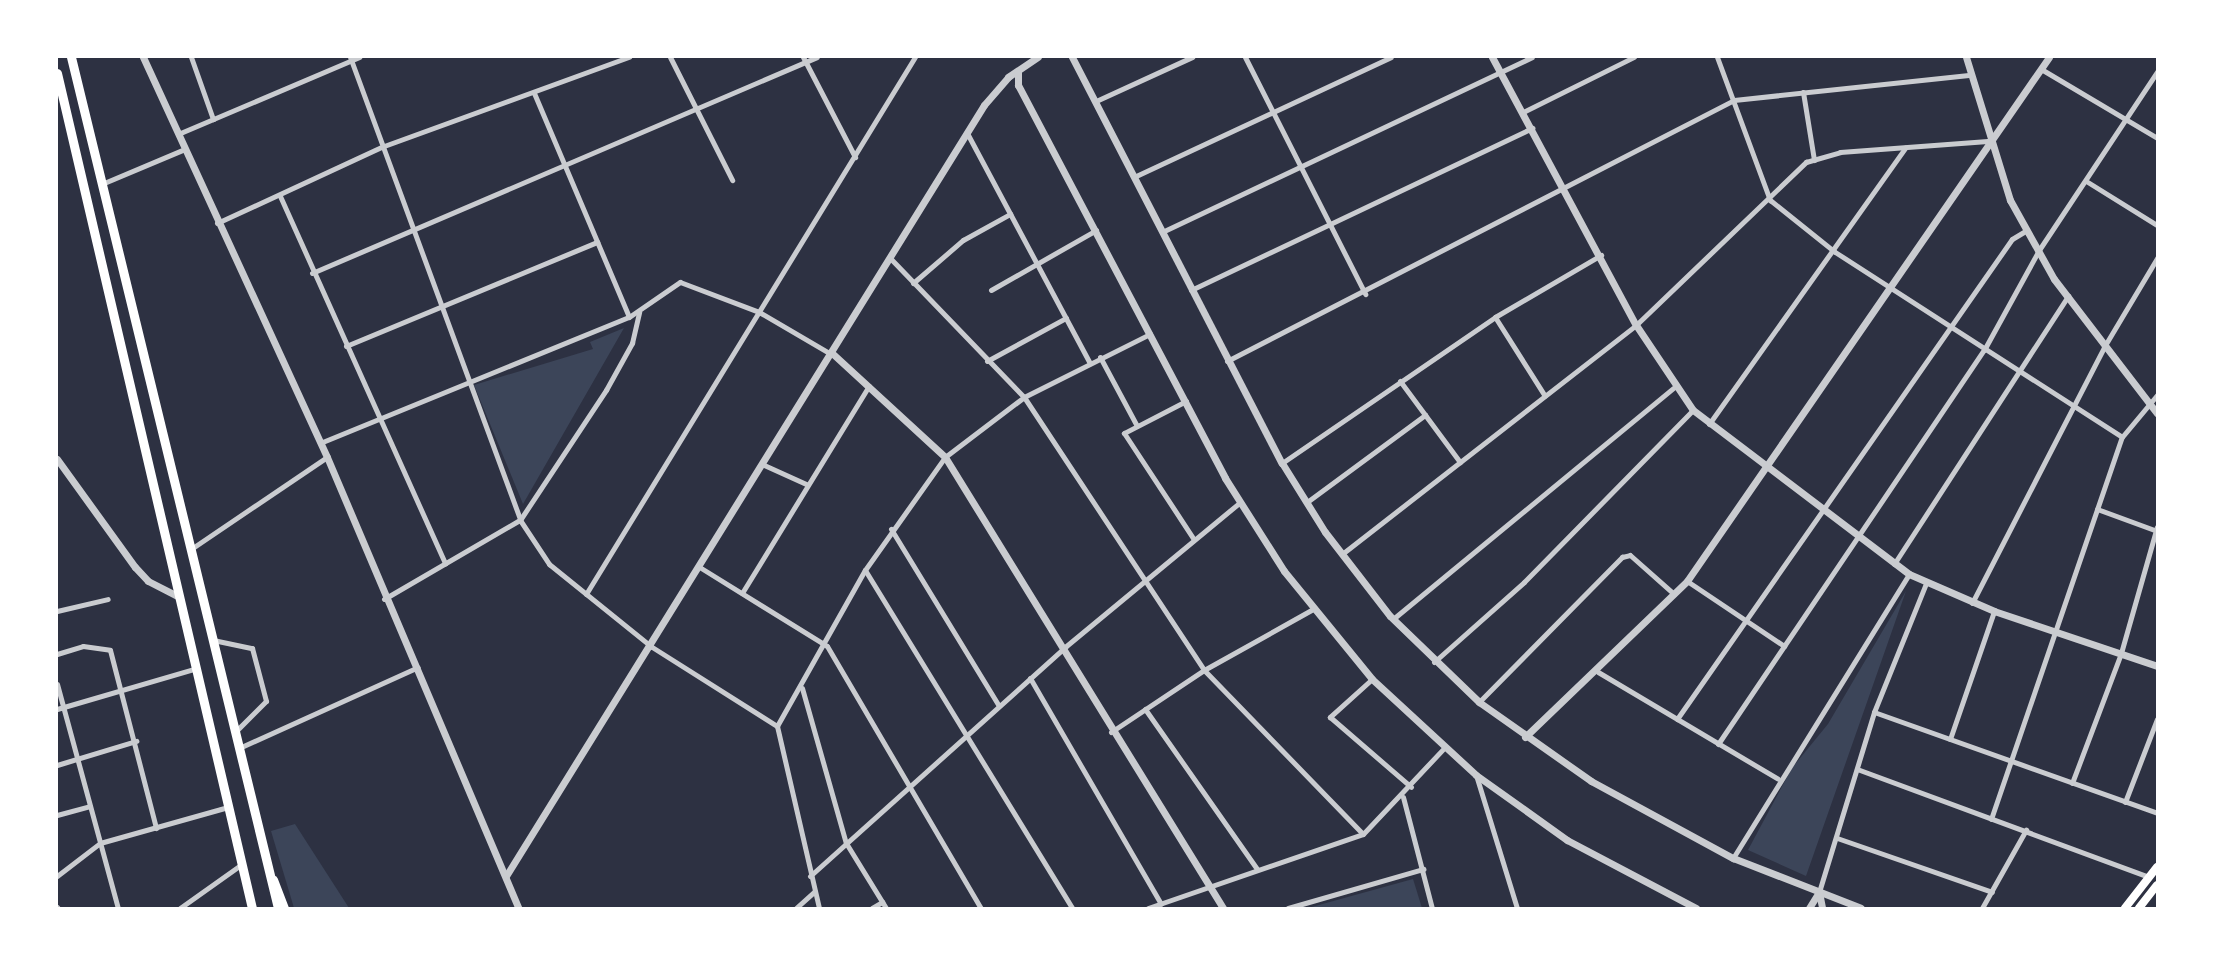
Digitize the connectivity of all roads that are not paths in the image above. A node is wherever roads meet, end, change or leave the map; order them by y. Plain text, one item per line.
1 (71, 57) edge
2 (143, 57) edge
3 (191, 57) edge
4 (359, 57) edge
5 (629, 57) edge
6 (670, 57) edge
7 (802, 57) edge
8 (816, 57) edge
9 (915, 57) edge
10 (1038, 57) edge
11 (1072, 57) edge
12 (1192, 57) edge
13 (1245, 57) edge
14 (1391, 57) edge
15 (1492, 57) edge
16 (1532, 57) edge
17 (1634, 57) edge
18 (1717, 57) edge
19 (1966, 57) edge
20 (2049, 57) edge
21 (351, 59) edge
22 (806, 63) junction
23 (2041, 69) junction
24 (1018, 71) junction
25 (1501, 72) junction
26 (2157, 72) edge
27 (57, 73) edge
28 (1969, 75) junction
29 (1803, 92) junction
30 (534, 93) junction
31 (1734, 100) junction
32 (1096, 101) junction
33 (696, 111) junction
34 (1523, 112) junction
35 (1276, 114) junction
36 (213, 119) junction
37 (2125, 120) junction
38 (1532, 128) junction
39 (178, 134) junction
40 (967, 134) junction
41 (2157, 138) edge
42 (1988, 141) junction
43 (384, 146) junction
44 (1905, 148) junction
45 (185, 149) junction
46 (855, 157) junction
47 (1814, 160) junction
48 (562, 164) junction
49 (1300, 166) junction
50 (1136, 176) junction
51 (732, 180) dead end
52 (2086, 181) junction
53 (104, 183) junction
54 (1564, 188) junction
55 (280, 196) junction
56 (1770, 200) junction
57 (1010, 214) junction
58 (217, 223) junction
59 (1330, 225) junction
60 (2157, 225) edge
61 (414, 228) junction
62 (1096, 230) junction
63 (2027, 230) junction
64 (1162, 232) junction
65 (597, 242) junction
66 (2039, 250) junction
67 (1835, 252) junction
68 (1601, 255) junction
69 (2157, 258) edge
70 (891, 259) junction
71 (1035, 261) junction
72 (312, 273) junction
73 (914, 283) junction
74 (1892, 289) junction
75 (991, 290) dead end
76 (1191, 290) junction
77 (1365, 294) junction
78 (2068, 296) junction
79 (443, 304) junction
80 (639, 312) junction
81 (759, 312) junction
82 (629, 317) junction
83 (1495, 317) junction
84 (1066, 318) junction
85 (1636, 325) junction
86 (1950, 327) junction
87 (1152, 333) junction
88 (346, 346) junction
89 (2104, 347) junction
90 (1984, 350) junction
91 (833, 354) junction
92 (1100, 357) junction
93 (987, 361) junction
94 (1227, 361) junction
95 (1089, 363) junction
96 (2017, 372) junction
97 (1400, 381) junction
98 (469, 384) junction
99 (868, 386) junction
100 (1674, 388) junction
101 (2157, 395) edge
102 (1545, 396) junction
103 (1024, 397) junction
104 (1186, 401) junction
105 (2152, 404) junction
106 (2072, 408) junction
107 (1693, 410) junction
108 (2157, 413) edge
109 (1425, 415) junction
110 (380, 419) junction
111 (1709, 424) junction
112 (1137, 426) junction
113 (2122, 437) junction
114 (320, 443) junction
115 (327, 457) junction
116 (945, 457) junction
117 (57, 459) edge
118 (1460, 462) junction
119 (1282, 463) junction
120 (764, 465) junction
121 (1764, 465) junction
122 (808, 486) junction
123 (1240, 502) junction
124 (1307, 502) junction
125 (2097, 509) junction
126 (1821, 510) junction
127 (520, 520) junction
128 (891, 529) junction
129 (2156, 529) edge
130 (1855, 534) junction
131 (1193, 537) junction
132 (191, 549) junction
133 (1342, 554) junction
134 (445, 564) junction
135 (1894, 564) junction
136 (701, 568) junction
137 (865, 570) junction
138 (1909, 574) junction
139 (1144, 581) junction
140 (1687, 581) junction
141 (1926, 583) junction
142 (742, 593) junction
143 (586, 594) junction
144 (1674, 594) junction
145 (176, 596) junction
146 (108, 599) dead end
147 (384, 599) junction
148 (1972, 603) junction
149 (1315, 608) junction
150 (57, 611) edge
151 (1994, 612) junction
152 (1393, 619) junction
153 (1744, 623) junction
154 (2055, 632) junction
155 (213, 640) junction
156 (826, 646) junction
157 (1784, 646) junction
158 (652, 647) junction
159 (1065, 647) junction
160 (2121, 653) junction
161 (57, 654) edge
162 (1434, 662) junction
163 (2157, 666) edge
164 (418, 667) junction
165 (194, 669) junction
166 (1204, 670) junction
167 (1598, 672) junction
168 (1030, 678) junction
169 (1372, 679) junction
170 (57, 684) edge
171 (802, 688) junction
172 (125, 691) junction
173 (1479, 702) junction
174 (999, 706) junction
175 (60, 708) edge
176 (1145, 709) junction
177 (1874, 712) junction
178 (1677, 719) junction
179 (2157, 719) edge
180 (777, 726) junction
181 (235, 732) junction
182 (1111, 732) junction
183 (967, 735) junction
184 (1525, 737) junction
185 (1950, 739) junction
186 (136, 741) junction
187 (1718, 744) junction
188 (239, 748) junction
189 (1444, 748) junction
190 (77, 759) junction
191 (2012, 761) junction
192 (57, 765) edge
193 (1857, 769) junction
194 (1476, 775) junction
195 (1778, 779) junction
196 (2072, 783) junction
197 (911, 785) junction
198 (1411, 787) junction
199 (1402, 797) junction
200 (2125, 801) junction
201 (90, 806) junction
202 (228, 807) junction
203 (2157, 813) edge
204 (57, 815) edge
205 (1991, 819) junction
206 (156, 828) junction
207 (2026, 830) junction
208 (1363, 834) junction
209 (1838, 838) junction
210 (100, 843) junction
211 (846, 843) junction
212 (265, 855) junction
213 (1733, 858) junction
214 (242, 864) junction
215 (2157, 867) edge
216 (1257, 869) junction
217 (1423, 869) junction
218 (57, 876) edge
219 (506, 876) junction
220 (810, 876) junction
221 (2149, 877) junction
222 (2157, 885) edge
223 (1209, 888) junction
224 (815, 891) junction
225 (1992, 891) junction
226 (1819, 892) junction
227 (882, 902) junction
228 (1161, 904) junction
229 (118, 908) edge
230 (180, 908) edge
231 (252, 908) edge
232 (278, 908) edge
233 (285, 908) edge
234 (518, 908) edge
235 (796, 908) edge
236 (819, 908) edge
237 (872, 908) edge
238 (886, 908) edge
239 (981, 908) edge
240 (1072, 908) edge
241 (1148, 908) edge
242 (1222, 908) edge
243 (1288, 908) edge
244 (1432, 908) edge
245 (1517, 908) edge
246 (1696, 908) edge
247 (1809, 908) edge
248 (1822, 908) edge
249 (1861, 908) edge
250 (1982, 908) edge
251 (2125, 908) edge
252 (2139, 908) edge

1 - 53 highway
2 - 39 street
3 - 36 street
4 - 21 street
5 - 30 street
6 - 33 street
7 - 22 street
8 - 22 street
9 - 46 street
10 - 24 street
11 - 32 street
12 - 32 street
13 - 35 street
14 - 35 street
15 - 25 street
16 - 25 street
17 - 34 street
18 - 31 street
19 - 28 street
20 - 23 street
21 - 36 street
21 - 43 street
22 - 33 street
22 - 46 street
23 - 37 street
23 - 42 street
24 - 40 street
24 - 62 street
25 - 34 street
25 - 49 street
26 - 37 street
27 - 145 highway
28 - 29 street
28 - 42 street
29 - 31 street
29 - 47 street
30 - 43 street
30 - 48 street
31 - 54 street
31 - 56 street
32 - 50 street
33 - 48 street
33 - 51 street
34 - 38 street
35 - 49 street
35 - 50 street
36 - 39 street
37 - 41 street
37 - 52 street
38 - 54 street
38 - 59 street
39 - 45 street
40 - 57 street
40 - 70 street
42 - 44 street
42 - 63 street
42 - 74 street
43 - 55 street
43 - 61 street
44 - 47 street
44 - 67 street
45 - 53 street
45 - 58 street
46 - 81 street
47 - 56 street
48 - 61 street
48 - 65 street
49 - 59 street
49 - 64 street
50 - 64 street
52 - 60 street
52 - 66 street
53 - 132 highway
54 - 68 street
54 - 77 street
55 - 58 street
55 - 72 street
56 - 67 street
56 - 85 street
57 - 71 street
57 - 73 street
58 - 114 street
59 - 76 street
59 - 77 street
61 - 72 street
61 - 79 street
62 - 71 street
62 - 87 street
63 - 66 street
63 - 86 street
64 - 76 street
65 - 79 street
65 - 82 street
66 - 78 street
66 - 90 street
67 - 74 street
67 - 111 street
68 - 83 street
68 - 85 street
69 - 89 street
70 - 73 street
70 - 91 street
71 - 75 street
71 - 84 street
72 - 88 street
73 - 93 street
74 - 86 street
74 - 121 street
76 - 94 street
77 - 94 street
78 - 89 street
78 - 96 street
79 - 88 street
79 - 98 street
80 - 81 street
80 - 82 street
80 - 127 street
81 - 91 street
81 - 143 street
82 - 98 street
83 - 97 street
83 - 102 street
84 - 93 street
84 - 95 street
85 - 100 street
85 - 102 street
86 - 90 street
86 - 126 street
87 - 92 street
87 - 104 street
88 - 110 street
89 - 105 street
89 - 106 street
90 - 96 street
90 - 130 street
91 - 99 street
91 - 120 street
92 - 95 street
92 - 112 street
93 - 103 street
94 - 119 street
95 - 103 street
96 - 106 street
96 - 135 street
97 - 109 street
97 - 119 street
98 - 110 street
98 - 127 street
99 - 116 street
99 - 122 street
100 - 107 street
100 - 152 street
101 - 105 street
102 - 118 street
103 - 116 street
103 - 139 street
104 - 112 street
104 - 123 street
105 - 108 street
105 - 113 street
106 - 113 street
106 - 148 street
107 - 111 street
107 - 162 street
109 - 118 street
109 - 124 street
110 - 114 street
110 - 134 street
111 - 121 street
112 - 131 street
113 - 125 street
114 - 115 street
115 - 132 street
115 - 147 street
116 - 128 street
116 - 159 street
117 - 145 street
118 - 133 street
119 - 124 street
120 - 122 street
120 - 136 street
121 - 126 street
121 - 140 street
122 - 142 street
123 - 131 street
123 - 149 street
124 - 133 street
125 - 129 street
125 - 154 street
126 - 130 street
126 - 153 street
127 - 134 street
127 - 143 street
128 - 137 street
128 - 174 street
129 - 160 street
130 - 135 street
130 - 157 street
131 - 139 street
132 - 155 highway
133 - 152 street
134 - 147 street
135 - 138 street
136 - 142 street
136 - 158 street
137 - 156 street
137 - 183 street
138 - 141 street
138 - 195 street
139 - 159 street
139 - 166 street
140 - 144 street
140 - 153 street
141 - 148 street
141 - 177 street
142 - 156 street
143 - 158 street
144 - 167 street
144 - 173 street
145 - 165 highway
146 - 150 street
147 - 164 street
148 - 151 street
149 - 166 street
149 - 169 street
151 - 154 street
151 - 185 street
152 - 162 street
153 - 157 street
153 - 178 street
154 - 160 street
154 - 191 street
155 - 181 highway
155 - 181 street
156 - 171 street
156 - 197 street
157 - 187 street
158 - 180 street
158 - 219 street
159 - 168 street
159 - 182 street
160 - 163 street
160 - 196 street
161 - 172 street
162 - 173 street
164 - 188 street
164 - 219 street
165 - 172 street
165 - 202 highway
166 - 176 street
166 - 208 street
167 - 178 street
167 - 184 street
168 - 174 street
168 - 228 street
169 - 189 street
169 - 198 street
170 - 175 street
171 - 180 street
171 - 211 street
172 - 175 street
172 - 186 street
173 - 184 street
174 - 183 street
175 - 190 street
176 - 182 street
176 - 216 street
177 - 185 street
177 - 193 street
178 - 187 street
179 - 200 street
180 - 220 street
181 - 188 highway
182 - 223 street
183 - 197 street
183 - 240 street
184 - 213 street
185 - 191 street
186 - 190 street
186 - 206 street
187 - 195 street
188 - 212 highway
189 - 194 street
189 - 198 street
190 - 192 street
190 - 201 street
191 - 196 street
191 - 205 street
193 - 205 street
193 - 209 street
194 - 245 street
194 - 246 street
195 - 213 street
196 - 200 street
197 - 211 street
197 - 239 street
198 - 199 street
199 - 208 street
199 - 217 street
200 - 203 street
201 - 204 street
201 - 210 street
202 - 206 street
202 - 214 highway
205 - 207 street
206 - 210 street
207 - 221 street
207 - 225 street
208 - 216 street
209 - 225 street
209 - 226 street
210 - 218 street
210 - 229 street
211 - 220 street
211 - 227 street
212 - 232 highway
212 - 233 main road
213 - 226 street
214 - 230 street
214 - 231 highway
215 - 221 main road
216 - 223 street
217 - 243 street
217 - 244 street
219 - 234 street
220 - 224 street
221 - 251 main road
222 - 252 main road
223 - 228 street
223 - 242 street
224 - 235 street
224 - 236 street
225 - 250 street
226 - 247 street
226 - 248 street
226 - 249 street
227 - 237 street
227 - 238 street
228 - 241 street

